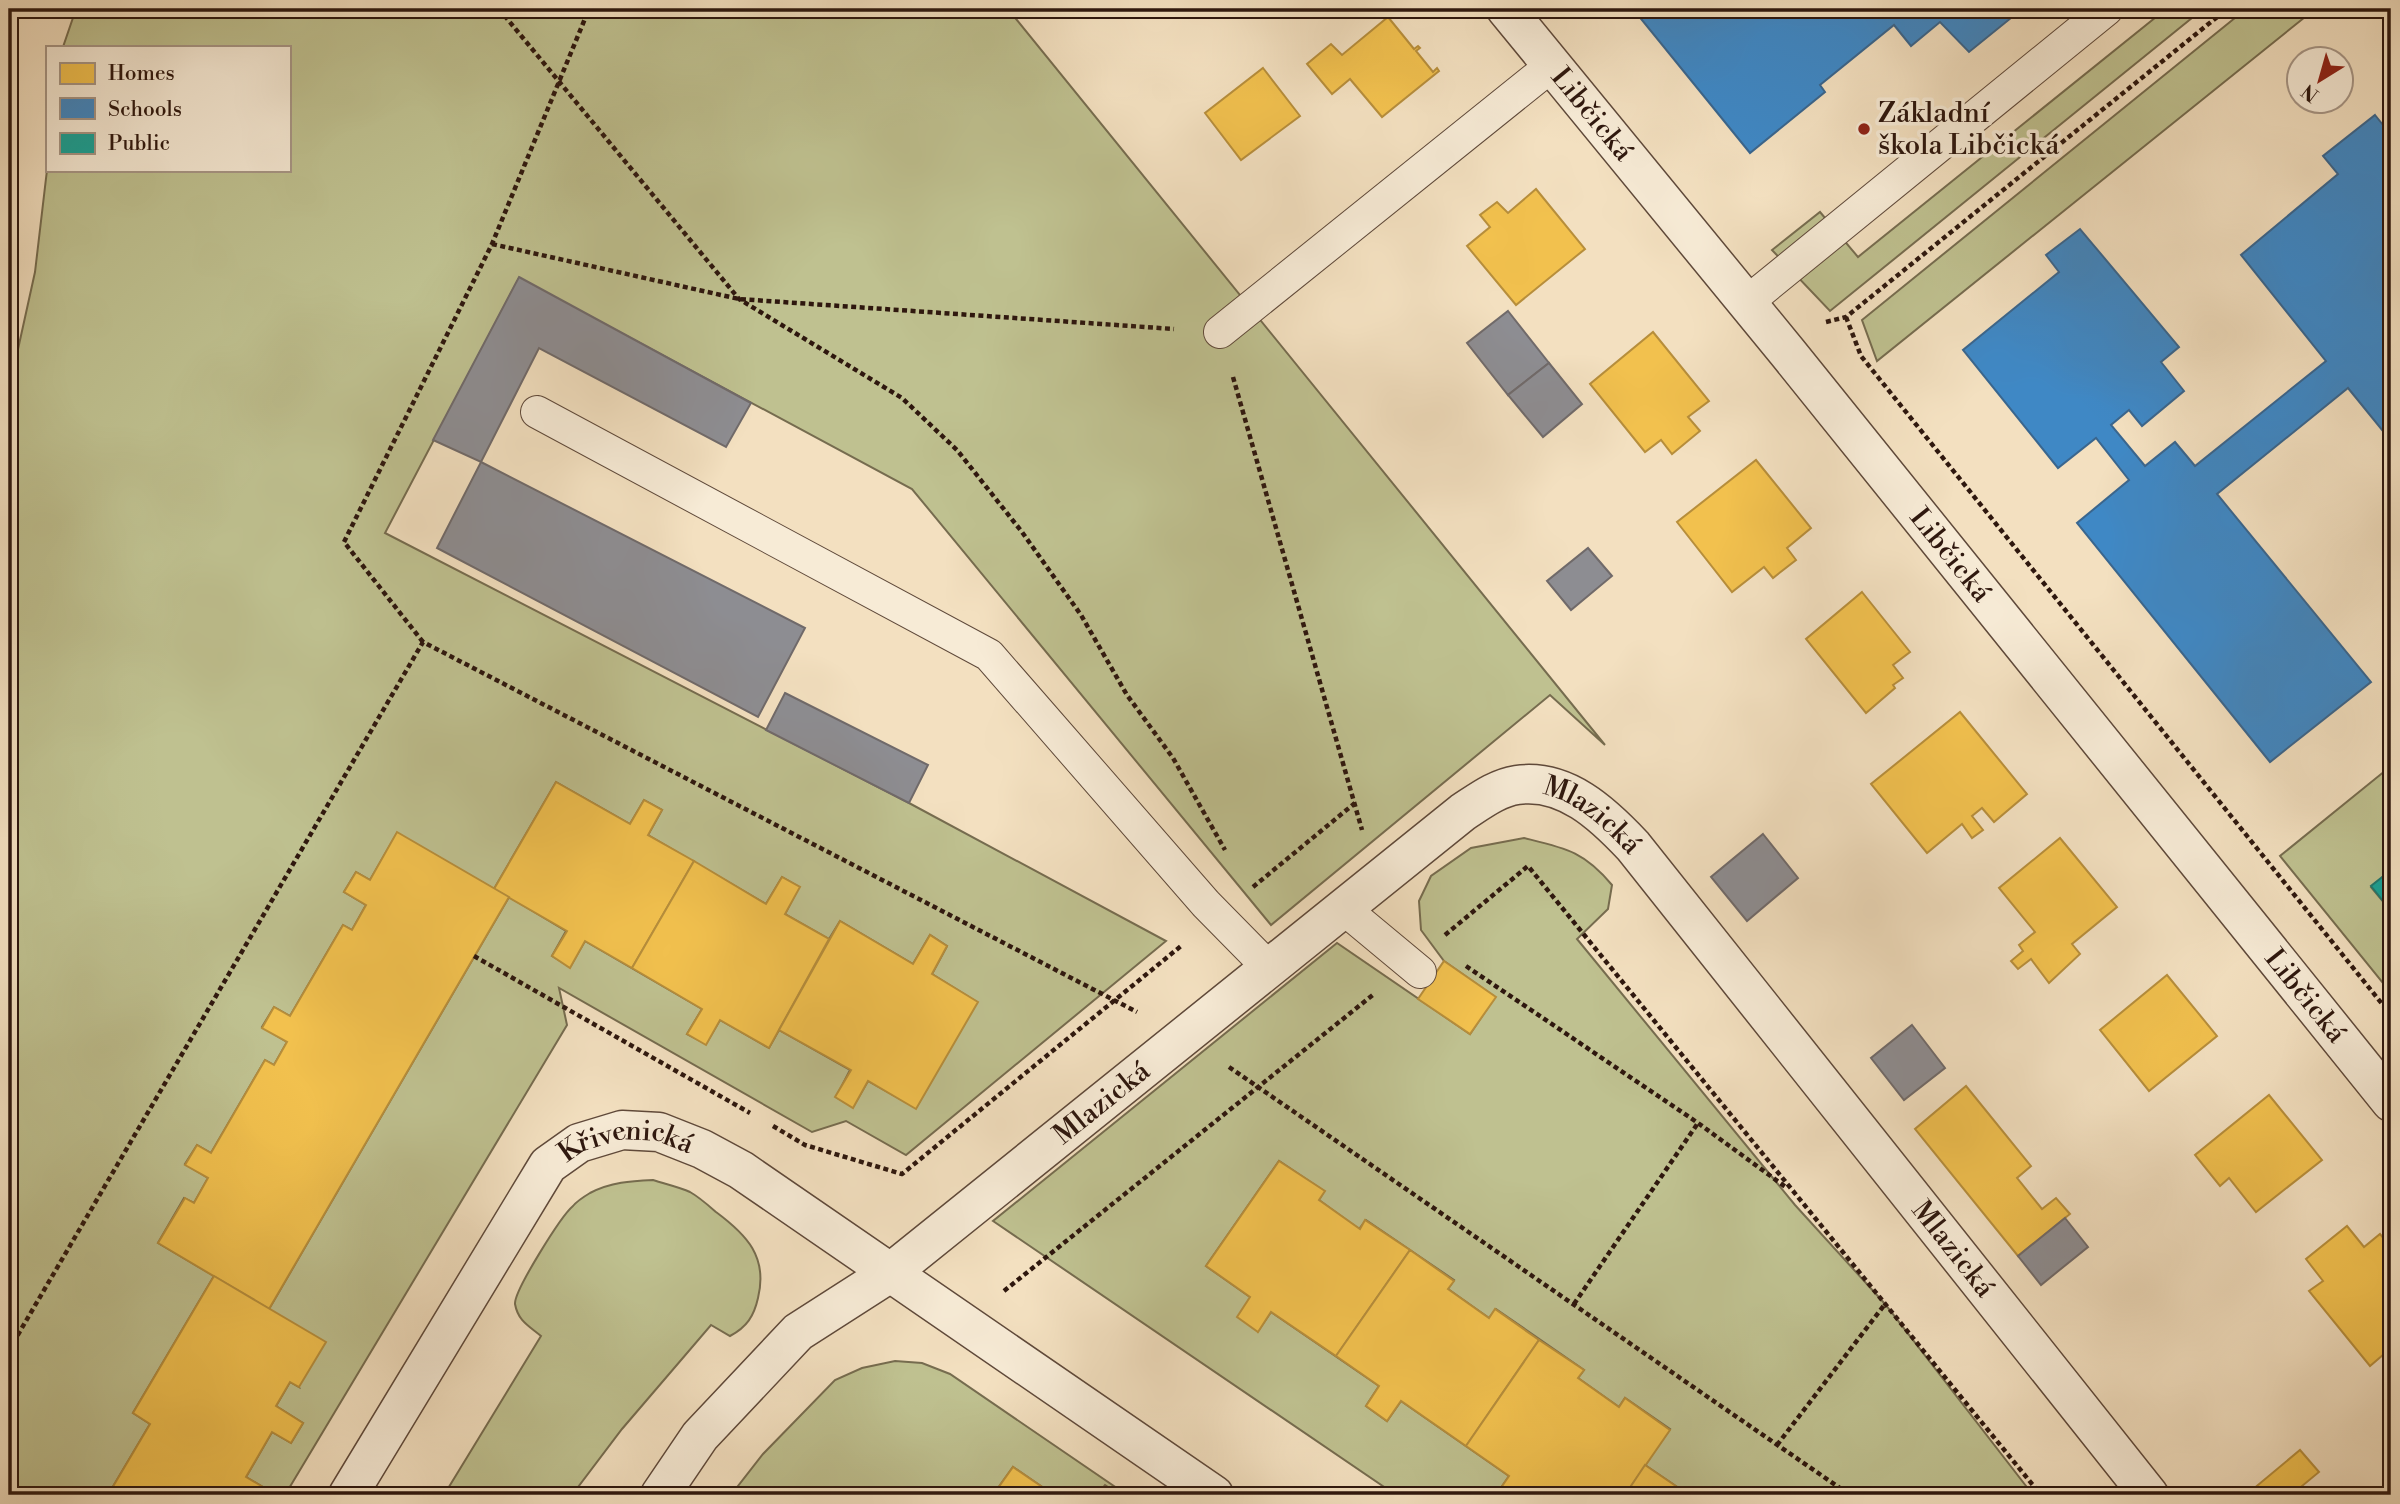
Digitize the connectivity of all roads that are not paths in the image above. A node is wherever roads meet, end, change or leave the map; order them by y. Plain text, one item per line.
1 (1506, 9) edge
2 (2107, 9) edge
3 (1551, 66) junction
4 (1746, 303) junction
5 (1220, 332) road end
6 (537, 412) dead end
7 (1343, 908) junction
8 (1421, 960) road end
9 (1269, 968) junction
10 (2391, 1102) edge
11 (890, 1273) junction
12 (348, 1495) edge
13 (660, 1495) edge
14 (1214, 1495) edge
15 (2150, 1495) edge

1 - 3 street, Libčická
2 - 4 lane
3 - 4 street, Libčická
3 - 5 lane
4 - 10 street, Libčická
6 - 9 lane
7 - 8 lane
7 - 9 street, Mlazická
7 - 15 street, Mlazická
9 - 11 street, Mlazická
11 - 12 street, Křivenická
11 - 13 street
11 - 14 street, Křivenická

